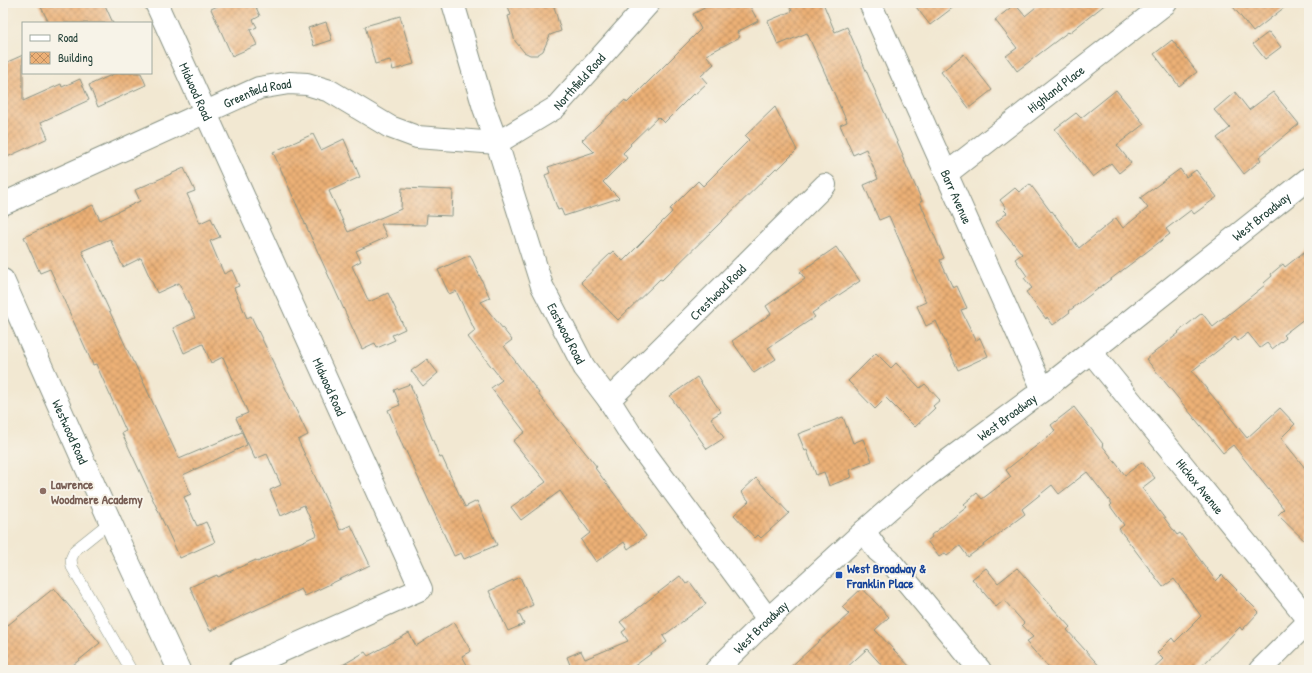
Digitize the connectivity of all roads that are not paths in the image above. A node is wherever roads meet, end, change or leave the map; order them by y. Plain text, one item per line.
1 (156, 3) edge
2 (453, 3) edge
3 (648, 3) edge
4 (870, 3) edge
5 (1166, 3) edge
6 (205, 113) junction
7 (496, 143) junction
8 (946, 174) junction
9 (1309, 178) edge
10 (825, 185) dead end
11 (3, 204) edge
12 (3, 280) edge
13 (1091, 352) junction
14 (1043, 390) junction
15 (609, 400) junction
16 (110, 522) junction
17 (864, 531) junction
18 (768, 619) junction
19 (1309, 621) edge
20 (131, 670) edge
21 (178, 670) edge
22 (239, 670) edge
23 (716, 670) edge
24 (980, 670) edge
25 (1260, 670) edge

1 - 6 street, Midwood Road
2 - 7 street, Eastwood Road
3 - 7 street, Northfield Road
4 - 8 street, Barr Avenue
5 - 8 street, Highland Place
6 - 7 street, Greenfield Road
6 - 11 street, Greenfield Road
6 - 22 street, Midwood Road
7 - 15 street, Eastwood Road
8 - 14 street, Barr Avenue
9 - 13 street, West Broadway
10 - 15 street, Crestwood Road
12 - 16 street, Westwood Road
13 - 14 street, West Broadway
13 - 19 street, Hickox Avenue
14 - 17 street, West Broadway
15 - 18 street, Eastwood Road
16 - 20 lane
16 - 21 street, Westwood Road
17 - 18 street, West Broadway
17 - 24 street
18 - 23 street, West Broadway
19 - 25 street

